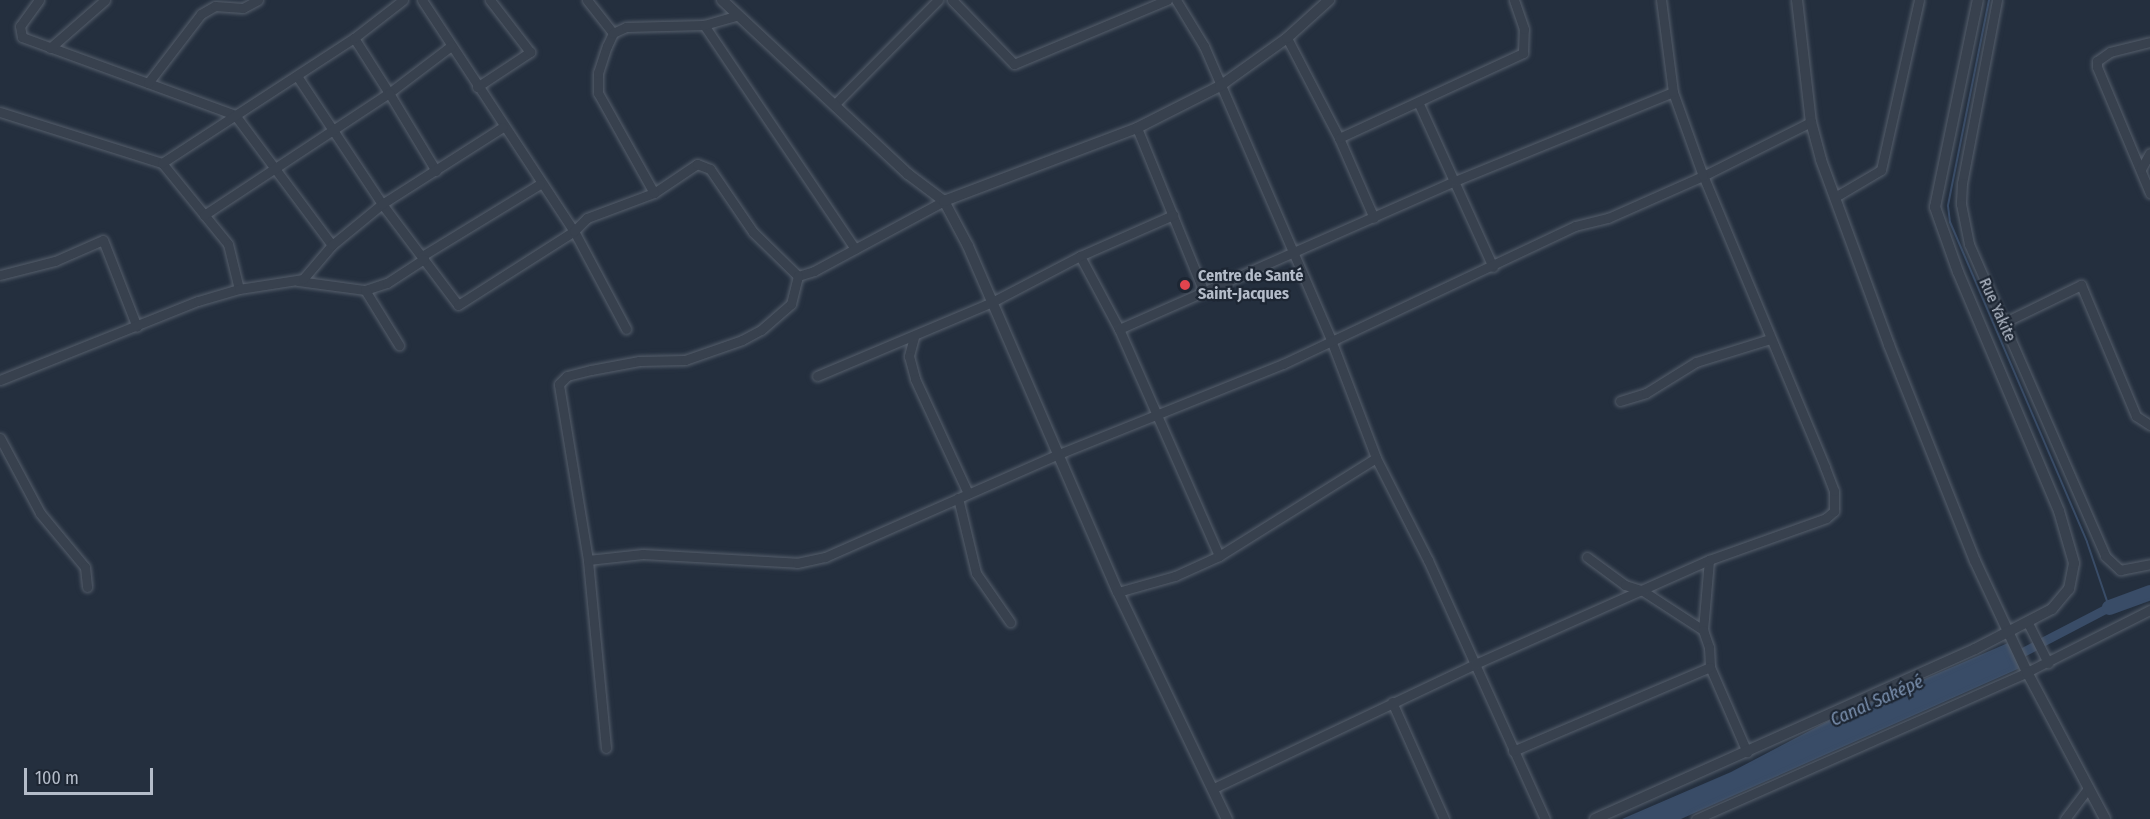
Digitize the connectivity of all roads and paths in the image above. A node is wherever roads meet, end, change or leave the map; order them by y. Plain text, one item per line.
1 (39, 0) edge
2 (105, 0) edge
3 (232, 0) edge
4 (258, 0) edge
5 (403, 0) edge
6 (422, 0) edge
7 (490, 0) edge
8 (587, 0) edge
9 (722, 0) edge
10 (938, 0) edge
11 (952, 0) edge
12 (1167, 0) edge
13 (1176, 0) edge
14 (1329, 0) edge
15 (1514, 0) edge
16 (1661, 0) edge
17 (1797, 0) edge
18 (1918, 0) edge
19 (1978, 0) edge
20 (1997, 0) edge
21 (243, 8) junction
22 (738, 15) junction
23 (704, 25) junction
24 (613, 33) junction
25 (354, 38) junction
26 (1287, 38) junction
27 (2150, 42) edge
28 (451, 46) junction
29 (51, 48) junction
30 (297, 76) junction
31 (148, 83) junction
32 (1220, 86) junction
33 (477, 87) junction
34 (1673, 92) junction
35 (389, 93) junction
36 (1419, 104) junction
37 (834, 105) junction
38 (0, 112) edge
39 (236, 115) junction
40 (1811, 122) junction
41 (503, 127) junction
42 (1137, 128) junction
43 (334, 132) junction
44 (1339, 138) junction
45 (2150, 153) edge
46 (162, 163) junction
47 (278, 168) junction
48 (2141, 169) junction
49 (436, 171) junction
50 (1703, 176) junction
51 (1455, 181) junction
52 (540, 184) junction
53 (654, 193) junction
54 (2150, 193) edge
55 (1835, 197) junction
56 (944, 201) junction
57 (382, 204) junction
58 (204, 215) junction
59 (1173, 215) junction
60 (1374, 218) junction
61 (574, 231) junction
62 (332, 246) junction
63 (855, 249) junction
64 (1293, 252) junction
65 (1080, 256) junction
66 (423, 257) junction
67 (1493, 267) junction
68 (0, 275) edge
69 (798, 276) junction
70 (298, 281) junction
71 (239, 290) junction
72 (365, 290) junction
73 (1204, 292) junction
74 (992, 302) junction
75 (2003, 323) junction
76 (137, 327) junction
77 (626, 329) dead end
78 (1119, 329) junction
79 (914, 337) junction
80 (1770, 339) junction
81 (1331, 340) junction
82 (399, 345) dead end
83 (817, 376) dead end
84 (0, 380) edge
85 (1620, 401) dead end
86 (1157, 414) junction
87 (2150, 425) edge
88 (0, 438) edge
89 (1059, 454) junction
90 (1376, 458) junction
91 (968, 493) junction
92 (958, 498) junction
93 (1219, 556) junction
94 (1587, 557) dead end
95 (588, 560) junction
96 (1709, 560) junction
97 (2150, 564) edge
98 (87, 587) dead end
99 (1643, 591) junction
100 (1118, 592) junction
101 (2150, 610) edge
102 (1010, 622) dead end
103 (2028, 623) junction
104 (1703, 630) junction
105 (2008, 632) junction
106 (2048, 663) junction
107 (1476, 664) junction
108 (1710, 667) junction
109 (2027, 672) junction
110 (1392, 702) junction
111 (606, 748) dead end
112 (1513, 751) junction
113 (1747, 752) junction
114 (1214, 788) junction
115 (2088, 789) junction
116 (1227, 819) edge
117 (1444, 819) edge
118 (1545, 819) edge
119 (1594, 819) edge
120 (1696, 819) edge
121 (2065, 819) edge
122 (2105, 819) edge

1 - 29 street
2 - 29 street
3 - 21 street
4 - 21 street
5 - 25 street
6 - 28 street
7 - 33 street
8 - 24 street
9 - 22 street
10 - 37 street
11 - 12 street
13 - 32 street
14 - 26 street
15 - 36 street
16 - 34 street
17 - 40 street
18 - 55 street
19 - 103 street
20 - 75 street, Rue Yakite
21 - 31 street
22 - 23 street
22 - 37 street
23 - 24 street
23 - 63 street
24 - 53 street
25 - 30 street
25 - 35 street
26 - 32 street
26 - 44 street
27 - 48 street
28 - 33 street
28 - 35 street
29 - 31 street
30 - 39 street
30 - 43 street
31 - 39 street
32 - 42 street
32 - 64 street
33 - 41 street
34 - 50 street
34 - 51 street
35 - 43 street
35 - 49 street
36 - 44 street
36 - 51 street
37 - 56 street
38 - 46 street
39 - 46 street
39 - 47 street
40 - 50 street
40 - 55 street
41 - 49 street
41 - 52 street
42 - 56 street
42 - 59 street
43 - 47 street
43 - 57 street
44 - 60 street
45 - 48 street
46 - 58 street
47 - 58 street
47 - 62 street
48 - 54 street
49 - 57 street
50 - 67 street
50 - 80 street
51 - 60 street
51 - 67 street
52 - 61 street
52 - 66 street
53 - 61 street
53 - 69 street
55 - 105 street
56 - 63 street
56 - 74 street
57 - 62 street
57 - 66 street
58 - 71 street
59 - 65 street
59 - 73 street
60 - 64 street
61 - 66 street
61 - 77 street
62 - 70 street
63 - 69 street
64 - 73 street
64 - 81 street
65 - 74 street
65 - 78 street
66 - 72 street
67 - 81 street
68 - 76 street
69 - 95 street
70 - 71 street
70 - 72 street
71 - 76 street
72 - 82 street
73 - 78 street
74 - 79 street
74 - 89 street
75 - 87 street
75 - 97 street, Rue Yakite
76 - 84 street
78 - 86 street
79 - 83 street
79 - 91 street
80 - 85 street
80 - 96 street
81 - 86 street
81 - 90 street
86 - 89 street
86 - 93 street
88 - 98 street
89 - 91 street
89 - 100 street
90 - 93 street
90 - 107 street
91 - 92 street
92 - 95 street
92 - 102 street
93 - 100 street
94 - 99 street
95 - 111 street
96 - 99 street
96 - 104 street
99 - 104 street
99 - 107 street
100 - 114 street
101 - 106 street
103 - 105 street
103 - 106 street
104 - 108 street
105 - 109 street
105 - 113 street
106 - 109 street
107 - 110 street
107 - 112 street
108 - 112 street
108 - 113 street
109 - 115 street
109 - 120 street
110 - 114 street
110 - 117 street
112 - 118 street
113 - 119 street
114 - 116 street
115 - 121 street
115 - 122 street

